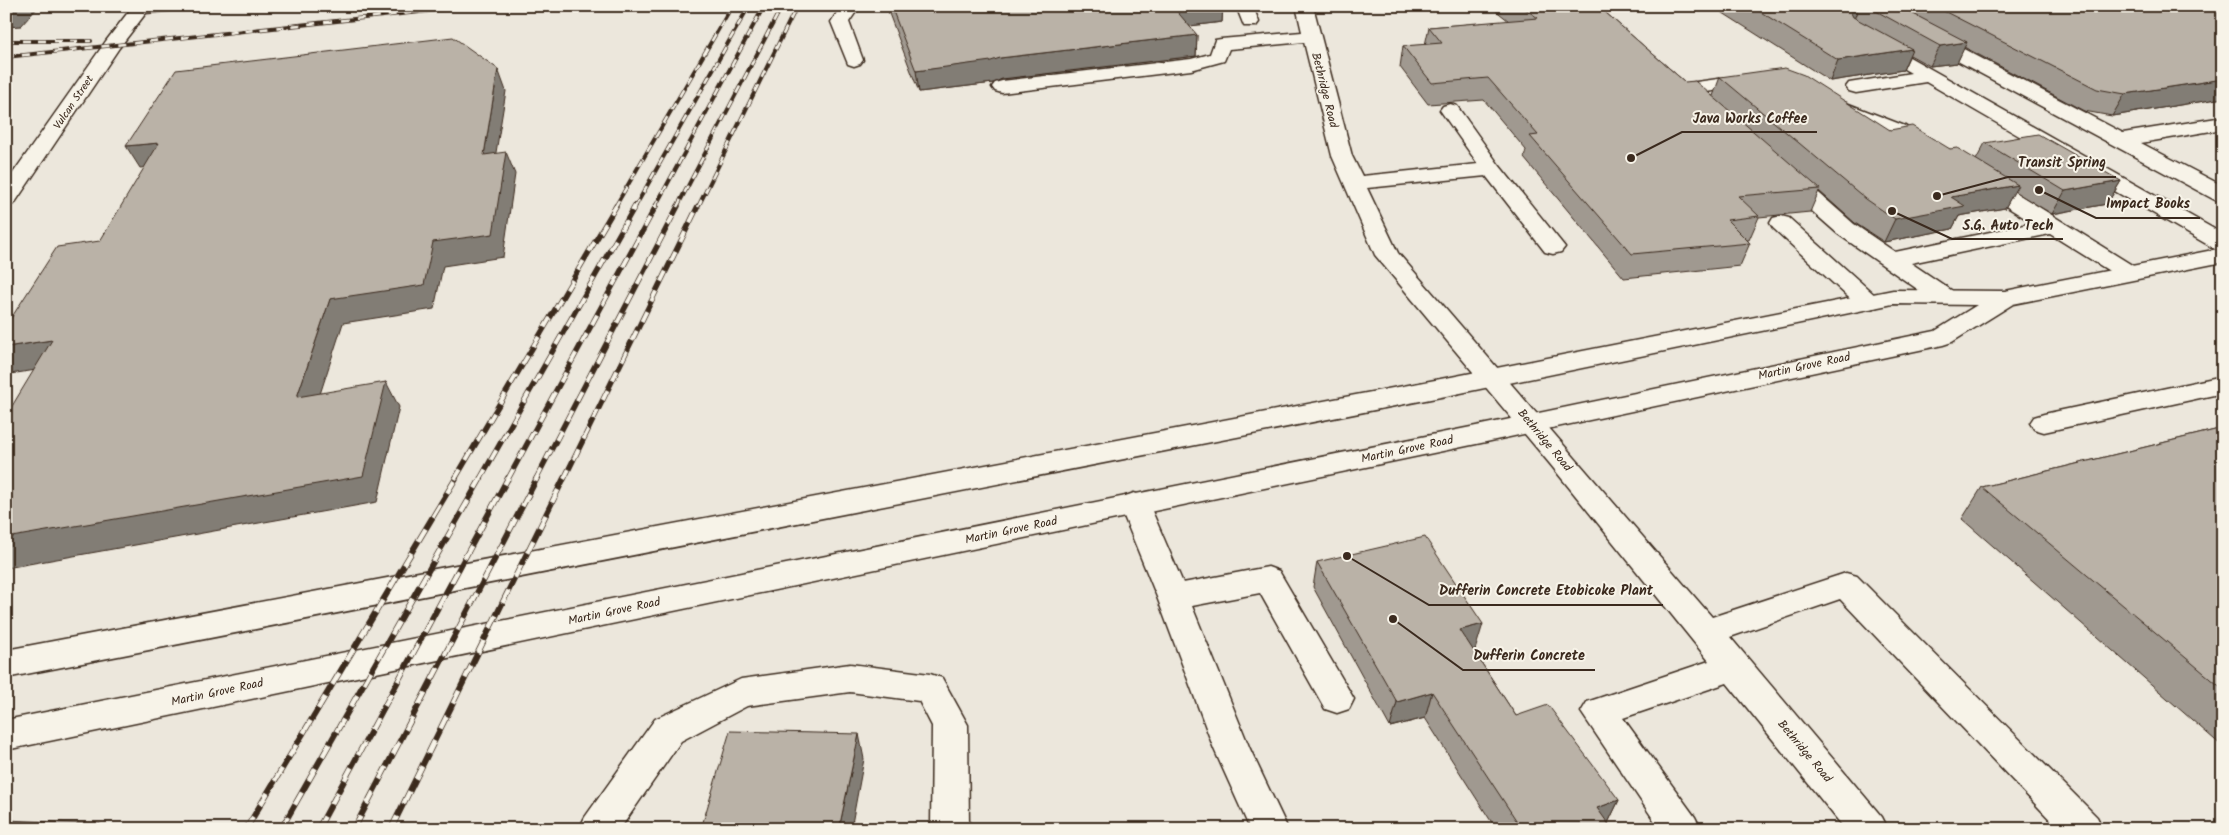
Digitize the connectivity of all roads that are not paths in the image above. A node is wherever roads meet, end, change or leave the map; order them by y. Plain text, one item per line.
1 (171, 6) edge
2 (852, 6) edge
3 (1304, 6) edge
4 (1869, 6) edge
5 (141, 7) edge
6 (1312, 36) junction
7 (1861, 37) edge
8 (854, 60) dead end
9 (1930, 76) junction
10 (1771, 78) edge
11 (1856, 87) dead end
12 (1002, 88) dead end
13 (1826, 100) edge
14 (1450, 110) dead end
15 (2223, 123) edge
16 (1726, 124) edge
17 (2120, 140) junction
18 (1771, 163) edge
19 (1492, 169) junction
20 (1355, 183) junction
21 (2223, 195) edge
22 (6, 199) edge
23 (1781, 223) dead end
24 (2053, 226) junction
25 (2223, 244) edge
26 (1553, 247) dead end
27 (2223, 255) edge
28 (1891, 260) junction
29 (2127, 272) junction
30 (1944, 297) junction
31 (2005, 298) junction
32 (1868, 302) junction
33 (1492, 378) junction
34 (2223, 384) edge
35 (1531, 423) junction
36 (2044, 423) dead end
37 (1134, 504) junction
38 (1173, 597) junction
39 (1707, 632) junction
40 (6, 664) edge
41 (1735, 666) junction
42 (1337, 699) dead end
43 (6, 736) edge
44 (598, 829) edge
45 (950, 829) edge
46 (1269, 829) edge
47 (1682, 829) edge
48 (1870, 829) edge
49 (2084, 829) edge

1 - 5 main road
2 - 8 main road
3 - 6 main road, Bethridge Road
4 - 17 main road
5 - 22 main road, Vulcan Street
6 - 12 main road
6 - 20 main road, Bethridge Road
7 - 9 main road
9 - 11 main road
9 - 25 main road
10 - 16 main road
13 - 24 main road
14 - 19 main road
15 - 17 main road
17 - 21 main road
18 - 28 main road
19 - 20 main road
19 - 26 main road
20 - 33 main road, Bethridge Road
23 - 32 main road
24 - 28 main road
24 - 29 main road
27 - 29 main road, Martin Grove Road
28 - 30 main road
29 - 31 main road, Martin Grove Road
30 - 31 main road, Martin Grove Road
30 - 32 main road, Martin Grove Road
31 - 35 main road, Martin Grove Road
32 - 33 main road, Martin Grove Road
33 - 35 main road, Bethridge Road
33 - 40 main road, Martin Grove Road
34 - 36 main road
35 - 37 main road, Martin Grove Road
35 - 39 main road, Bethridge Road
37 - 38 main road
37 - 43 main road, Martin Grove Road
38 - 42 main road
38 - 46 main road
39 - 41 main road, Bethridge Road
39 - 49 main road
41 - 47 main road
41 - 48 main road, Bethridge Road
44 - 45 main road

